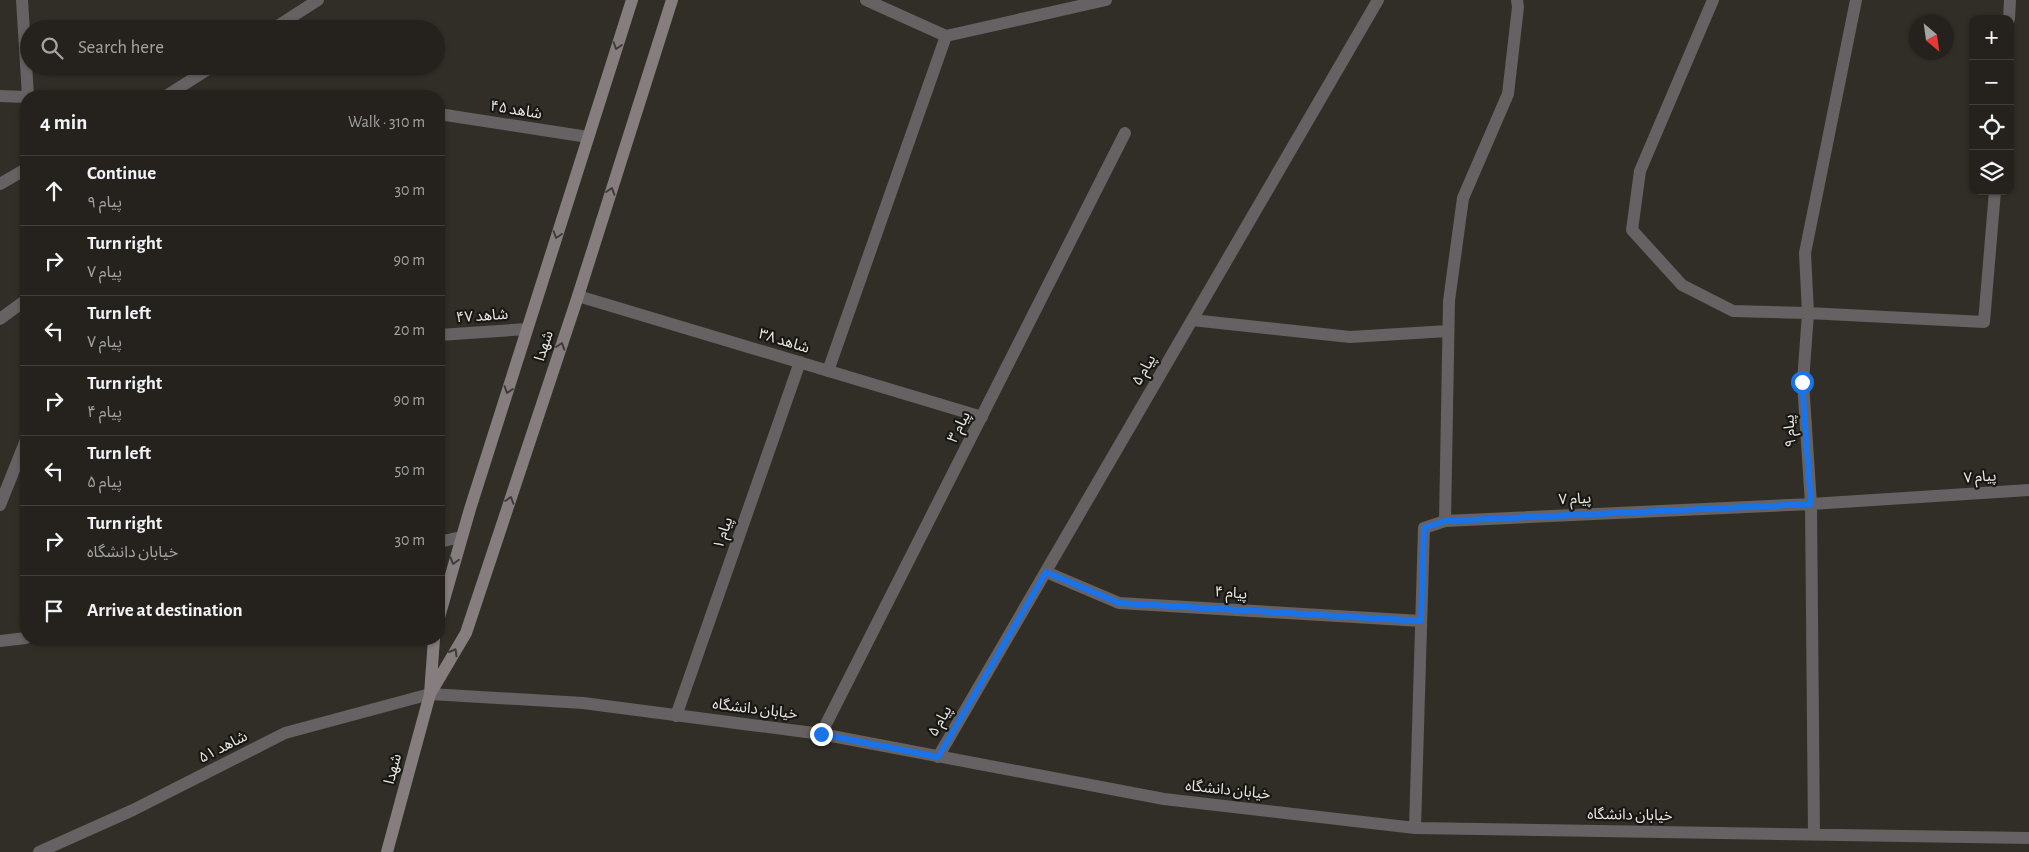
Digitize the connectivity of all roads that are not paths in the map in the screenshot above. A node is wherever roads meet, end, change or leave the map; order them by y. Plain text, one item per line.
1 (22, 0) edge
2 (318, 0) edge
3 (632, 0) edge
4 (672, 0) edge
5 (866, 0) edge
6 (1106, 0) edge
7 (1378, 0) edge
8 (1517, 0) edge
9 (1713, 0) edge
10 (1856, 0) edge
11 (2010, 0) edge
12 (2009, 15) edge
13 (23, 20) edge
14 (286, 20) edge
15 (946, 36) junction
16 (26, 75) edge
17 (199, 75) edge
18 (27, 90) edge
19 (175, 90) edge
20 (0, 96) edge
21 (20, 97) edge
22 (445, 115) edge
23 (1125, 133) dead end
24 (588, 137) junction
25 (20, 172) edge
26 (0, 184) edge
27 (1995, 195) edge
28 (578, 296) junction
29 (20, 304) edge
30 (1808, 313) junction
31 (0, 319) edge
32 (1192, 320) junction
33 (527, 330) junction
34 (1448, 331) junction
35 (445, 335) edge
36 (800, 362) junction
37 (828, 371) junction
38 (982, 417) junction
39 (20, 455) edge
40 (2029, 490) edge
41 (1811, 504) junction
42 (0, 505) edge
43 (1445, 521) junction
44 (461, 538) junction
45 (445, 541) edge
46 (1046, 572) junction
47 (445, 595) edge
48 (1421, 621) junction
49 (20, 638) edge
50 (0, 640) edge
51 (434, 645) edge
52 (430, 694) junction
53 (676, 716) junction
54 (821, 734) junction
55 (938, 757) junction
56 (1415, 828) junction
57 (1814, 835) junction
58 (2029, 838) edge
59 (39, 852) edge
60 (387, 852) edge

1 - 13 street
2 - 14 street
3 -> 24 street, شهدا
28 -> 4 street, شهدا
5 - 15 street
6 - 15 street
7 - 32 street, پیام ۵
8 - 34 street
9 - 30 street
10 - 30 street, پیام ۹
11 - 12 street
15 - 37 street
16 - 18 street
17 - 19 street
20 - 21 street
22 - 24 street, شاهد ۴۵
23 - 38 street, پیام ۳
24 -> 33 street, شهدا
25 - 26 street
27 - 30 street
28 - 36 street, شاهد ۳۸
52 -> 28 street, شهدا
29 - 31 street
30 - 41 street, پیام ۹
32 - 34 street
32 - 46 street, پیام ۵
33 - 35 street, شاهد ۴۷
33 -> 44 street, شهدا
34 - 43 street
36 - 37 street, شاهد ۳۸
36 - 53 street, پیام ۱
37 - 38 street, شاهد ۳۸
38 - 54 street, پیام ۳
39 - 42 street
40 - 41 street, پیام ۷
41 - 43 street, پیام ۷
41 - 57 street, پیام ۹
43 - 48 street, پیام ۷
44 - 45 street
44 -> 47 street, شهدا
46 - 48 street, پیام ۴
46 - 55 street, پیام ۵
48 - 56 street, پیام ۷
49 - 50 street
51 - 52 street, شهدا
52 - 53 street, خیابان دانشگاه
52 - 59 street, شاهد ۵۱
52 - 60 street, شهدا
53 - 54 street, خیابان دانشگاه
54 - 55 street, خیابان دانشگاه
55 - 56 street, خیابان دانشگاه
56 - 57 street, خیابان دانشگاه
57 - 58 street, خیابان دانشگاه

